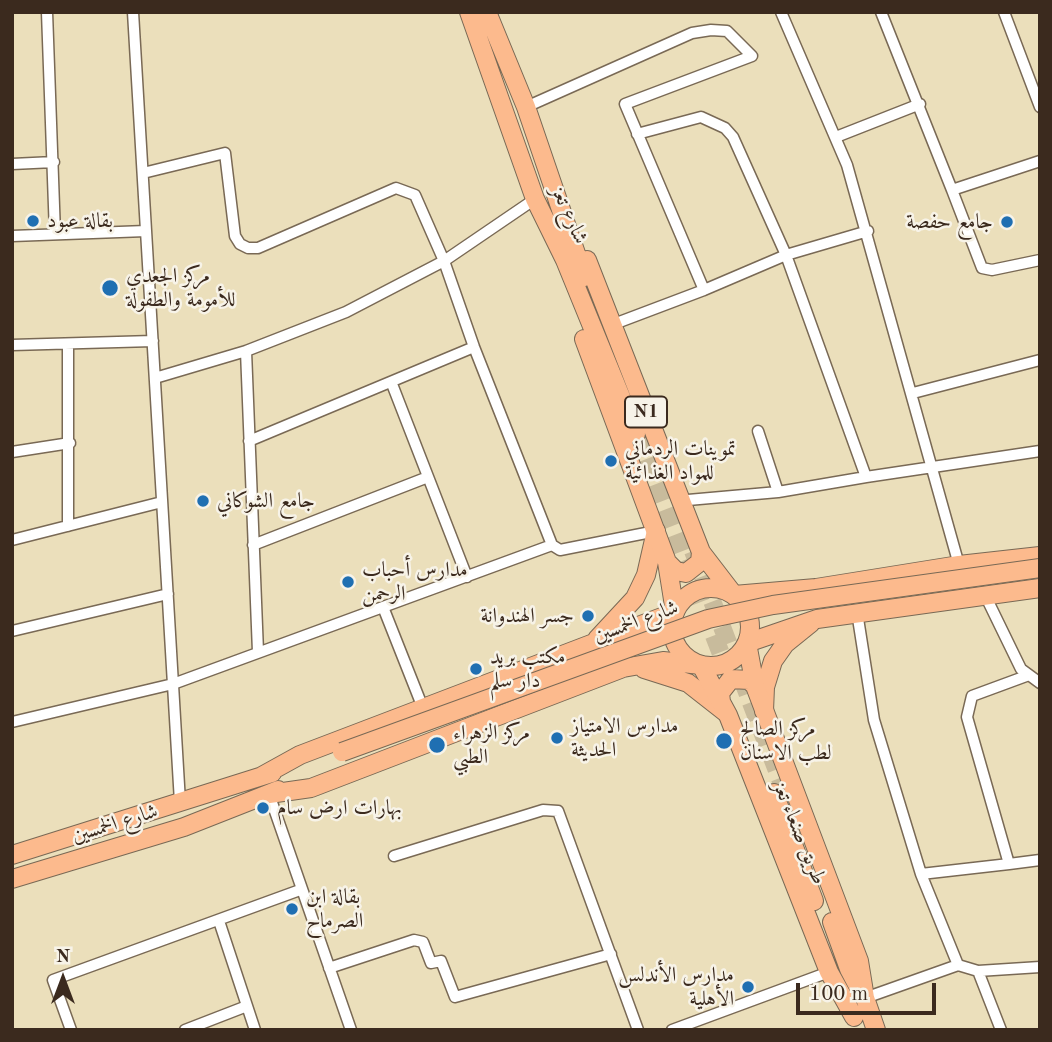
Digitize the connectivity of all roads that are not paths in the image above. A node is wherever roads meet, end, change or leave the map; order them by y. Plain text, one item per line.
1 (47, 12) edge
2 (133, 12) edge
3 (469, 12) edge
4 (487, 12) edge
5 (781, 12) edge
6 (881, 12) edge
7 (1004, 12) edge
8 (920, 104) junction
9 (526, 107) junction
10 (1040, 107) edge
11 (637, 134) junction
12 (836, 137) junction
13 (1040, 161) edge
14 (54, 162) junction
15 (12, 164) edge
16 (143, 173) junction
17 (952, 190) junction
18 (536, 198) junction
19 (566, 225) junction
20 (548, 229) junction
21 (146, 230) junction
22 (868, 230) junction
23 (55, 234) junction
24 (12, 236) edge
25 (786, 255) junction
26 (1040, 260) edge
27 (444, 261) junction
28 (704, 290) junction
29 (614, 324) junction
30 (153, 341) junction
31 (68, 344) junction
32 (12, 345) edge
33 (474, 347) junction
34 (246, 351) junction
35 (1040, 360) edge
36 (155, 378) junction
37 (392, 384) junction
38 (913, 393) junction
39 (758, 431) dead end
40 (249, 441) junction
41 (70, 443) junction
42 (1040, 451) edge
43 (12, 452) edge
44 (932, 467) junction
45 (428, 477) junction
46 (866, 477) junction
47 (778, 492) junction
48 (162, 502) junction
49 (681, 503) junction
50 (68, 526) junction
51 (656, 531) junction
52 (12, 540) edge
53 (253, 545) junction
54 (552, 545) junction
55 (701, 552) junction
56 (1040, 556) edge
57 (667, 562) junction
58 (959, 565) junction
59 (1040, 568) edge
60 (467, 577) junction
61 (1040, 578) edge
62 (816, 588) junction
63 (1040, 588) edge
64 (168, 594) junction
65 (734, 595) junction
66 (985, 595) junction
67 (383, 607) junction
68 (675, 612) junction
69 (857, 612) junction
70 (817, 619) junction
71 (12, 631) edge
72 (601, 640) junction
73 (747, 643) junction
74 (257, 652) junction
75 (701, 665) junction
76 (623, 667) junction
77 (1029, 675) junction
78 (1040, 683) edge
79 (173, 684) junction
80 (755, 686) junction
81 (423, 708) junction
82 (725, 708) junction
83 (764, 713) junction
84 (12, 722) edge
85 (344, 756) junction
86 (262, 776) junction
87 (269, 794) junction
88 (180, 802) junction
89 (12, 855) edge
90 (394, 856) dead end
91 (1040, 860) edge
92 (1009, 864) junction
93 (921, 874) junction
94 (12, 879) edge
95 (300, 890) junction
96 (219, 920) junction
97 (611, 954) junction
98 (958, 965) junction
99 (1040, 967) edge
100 (329, 968) junction
101 (978, 971) junction
102 (829, 972) junction
103 (866, 998) junction
104 (247, 1006) junction
105 (856, 1024) edge
106 (71, 1030) edge
107 (185, 1030) edge
108 (255, 1030) edge
109 (351, 1030) edge
110 (638, 1030) edge
111 (671, 1030) edge
112 (876, 1030) edge
113 (1001, 1030) edge

1 - 14 street
2 - 16 street
3 - 18 main road, شارع تعز / N1
4 - 9 main road, شارع تعز / N1
5 - 12 street
6 - 8 street
7 - 10 street
8 - 12 street
8 - 17 street
9 - 11 street
9 - 19 main road, شارع تعز / N1
11 - 25 street
11 - 28 street
12 - 22 street
13 - 17 street
14 - 15 street
14 - 23 street
16 - 21 street
16 - 27 street
17 - 26 street
18 - 20 main road, شارع تعز / N1
18 - 27 street
19 - 20 main road, شارع تعز / N1
19 - 29 main road, N1
20 - 51 main road, N1
21 - 23 street
21 - 30 street
22 - 25 street
22 - 38 street
23 - 24 street
25 - 28 street
25 - 46 street
27 - 33 street
27 - 34 street
28 - 29 street
29 - 49 main road, N1
30 - 31 street
30 - 36 street
31 - 32 street
31 - 41 street
33 - 37 street
33 - 54 street
34 - 36 street
34 - 40 street
35 - 38 street
36 - 48 street
37 - 40 street
37 - 45 street
38 - 44 street
39 - 47 street
40 - 53 street
41 - 43 street
41 - 50 street
42 - 44 street
44 - 46 street
44 - 58 street
45 - 53 street
45 - 60 street
46 - 47 street
47 - 49 street
48 - 50 street
48 - 64 street
49 - 55 main road, N1
50 - 52 street
51 - 54 street
51 - 57 main road, N1
51 - 72 main road
53 - 74 street
54 - 60 street
55 - 57 main road
55 - 65 main road, N1
56 - 58 main road
57 - 68 main road, N1
58 - 62 main road
59 - 85 main road, شارع الخمسين, bridge
60 - 67 street
61 - 85 main road, شارع الخمسين
62 - 65 main road
62 - 70 main road
63 - 66 main road
64 - 71 street
64 - 79 street
65 - 68 main road
65 - 73 main road
66 - 69 main road
66 - 77 street
67 - 74 street
67 - 81 street
68 - 72 main road, شارع الخمسين
68 - 75 main road
69 - 70 main road
69 - 93 street
70 - 73 main road
70 - 83 main road
72 - 76 main road
72 - 81 main road, شارع الخمسين
73 - 75 main road
73 - 80 main road, طريق صنعاء تعز
74 - 79 street
75 - 76 main road, شارع الخمسين
75 - 82 main road, طريق صنعاء تعز
76 - 82 main road
76 - 87 main road, شارع الخمسين
77 - 78 street
77 - 92 street
79 - 84 street
79 - 88 street
80 - 82 main road
80 - 83 main road, طريق صنعاء تعز
81 - 86 main road, شارع الخمسين
82 - 102 main road, طريق صنعاء تعز
83 - 103 main road, طريق صنعاء تعز
85 - 86 main road, شارع الخمسين
85 - 87 main road, شارع الخمسين
86 - 88 main road, شارع الخمسين
87 - 94 main road, شارع الخمسين
87 - 95 street
88 - 89 main road, شارع الخمسين
90 - 97 street
91 - 92 street
92 - 93 street
93 - 98 street
95 - 96 street
95 - 100 street
96 - 104 street
96 - 106 street
97 - 100 street
97 - 110 street
98 - 101 street
98 - 103 street
99 - 101 street
100 - 109 street
101 - 113 street
102 - 105 main road, طريق صنعاء تعز
102 - 111 street
103 - 105 main road, طريق صنعاء تعز
103 - 112 main road, طريق صنعاء تعز
104 - 107 street
104 - 108 street

